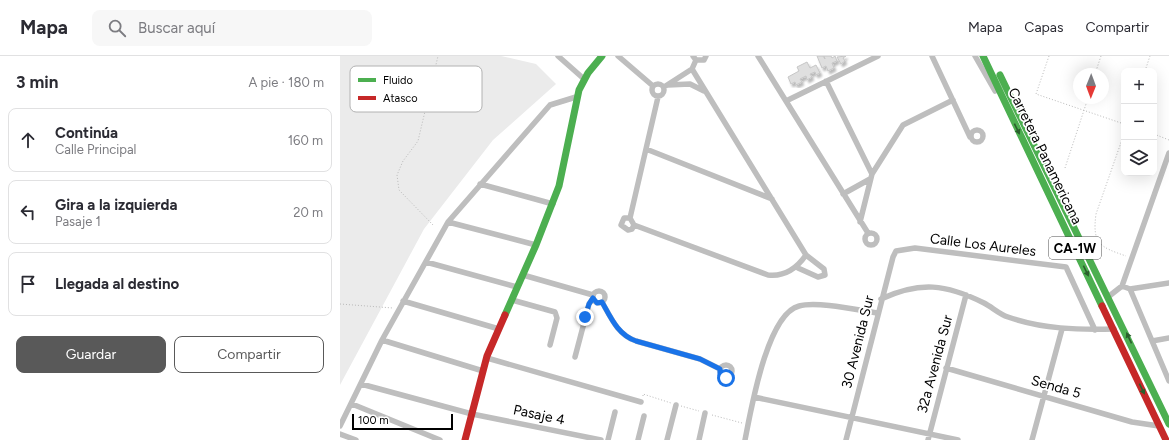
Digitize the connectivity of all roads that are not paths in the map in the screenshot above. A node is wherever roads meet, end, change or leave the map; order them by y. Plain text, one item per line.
1 (558, 56) edge
2 (602, 56) edge
3 (618, 56) edge
4 (706, 56) edge
5 (758, 56) edge
6 (932, 56) edge
7 (975, 56) edge
8 (983, 56) edge
9 (990, 56) edge
10 (875, 57) edge
11 (694, 58) edge
12 (692, 69) junction
13 (584, 79) junction
14 (826, 81) junction
15 (653, 86) junction
16 (666, 86) junction
17 (708, 94) junction
18 (576, 97) junction
19 (658, 97) junction
20 (953, 100) junction
21 (786, 101) junction
22 (1008, 110) junction
23 (970, 137) dead end
24 (646, 149) junction
25 (1169, 153) edge
26 (871, 177) junction
27 (480, 184) junction
28 (843, 194) junction
29 (772, 199) junction
30 (553, 204) junction
31 (630, 218) junction
32 (448, 222) junction
33 (860, 222) junction
34 (634, 225) junction
35 (868, 233) dead end
36 (536, 245) junction
37 (896, 251) joint
38 (806, 255) junction
39 (426, 262) junction
40 (798, 268) junction
41 (523, 275) junction
42 (1169, 283) edge
43 (1122, 286) junction
44 (517, 287) junction
45 (1130, 289) junction
46 (966, 295) junction
47 (593, 297) junction
48 (1108, 297) junction
49 (881, 299) junction
50 (512, 300) junction
51 (404, 301) junction
52 (602, 302) junction
53 (878, 313) junction
54 (499, 329) junction
55 (1062, 329) junction
56 (1114, 329) junction
57 (1096, 330) junction
58 (1169, 338) edge
59 (382, 340) junction
60 (1152, 341) junction
61 (550, 345) dead end
62 (574, 357) dead end
63 (487, 358) junction
64 (946, 368) junction
65 (720, 369) dead end
66 (483, 371) junction
67 (1169, 381) edge
68 (361, 384) junction
69 (1044, 396) junction
70 (754, 397) junction
71 (641, 402) road end
72 (352, 404) junction
73 (676, 404) road end
74 (615, 412) dead end
75 (706, 413) road end
76 (472, 414) junction
77 (644, 416) dead end
78 (852, 417) junction
79 (1169, 424) edge
80 (340, 426) edge
81 (1160, 426) junction
82 (340, 434) edge
83 (929, 434) junction
84 (356, 440) edge
85 (440, 440) edge
86 (466, 440) edge
87 (601, 440) edge
88 (608, 440) edge
89 (638, 440) edge
90 (667, 440) edge
91 (699, 440) edge
92 (745, 440) edge
93 (846, 440) edge
94 (928, 440) edge
95 (958, 440) edge
96 (1032, 440) edge
97 (1166, 440) edge

1 - 13 street
2 - 13 main road
3 - 15 street
4 - 11 street
5 - 21 street
6 - 20 street
7 - 22 street
8 - 22 main road, Carretera Panamericana / CA-1W
9 - 48 main road, Carretera Panamericana / CA-1W
10 - 14 street
11 - 12 street
12 - 16 street
12 - 17 street
13 - 18 main road
14 - 21 street
14 - 26 street
15 - 16 street
15 - 19 street
16 - 17 street
16 - 19 street
17 - 29 street
18 - 27 street
18 - 30 main road
19 - 24 street
20 - 23 street
20 - 26 street
21 - 28 street
22 -> 56 main road, Carretera Panamericana / CA-1W
24 - 29 street
24 - 31 street
25 - 43 street
26 - 28 street
26 - 33 street
27 - 30 street
27 - 32 street
28 - 33 street
29 - 38 street
30 - 36 main road
31 - 34 street
31 - 34 street
32 - 36 street
32 - 39 street
33 - 35 street
34 - 40 street
36 - 41 main road
37 - 49 street, 30 Avenida Sur
37 - 57 street, Calle Los Aureles
38 - 40 street
38 - 40 street
39 - 44 street
39 - 51 street
41 - 44 main road
41 - 47 street
42 - 45 street
43 - 45 street
43 - 48 street
44 - 50 main road
45 - 60 street
46 - 49 street
46 - 55 street
46 - 64 street, 32a Avenida Sur
47 - 52 street
47 - 52 street
47 - 62 street
79 -> 48 main road, Carretera Panamericana / CA-1W
49 - 53 street, 30 Avenida Sur
50 - 54 main road
50 - 61 street
51 - 54 street
51 - 59 street
52 - 65 street
53 - 70 street
53 - 78 street, 30 Avenida Sur
54 - 63 main road
55 - 57 street
55 - 69 street
56 - 57 street
56 -> 81 main road, Carretera Panamericana / CA-1W
58 - 60 street
59 - 66 street
59 - 68 street
60 - 67 street
63 - 66 main road
63 - 71 street
64 - 69 street, Senda 5
64 - 83 street, 32a Avenida Sur
66 - 76 main road
68 - 72 street
68 - 76 street, Pasaje 4
69 - 81 street, Senda 5
69 - 96 street
70 - 78 street
70 - 92 street
72 - 80 street
72 - 85 street
73 - 90 street
74 - 88 street
75 - 91 street
76 - 86 main road
76 - 87 street, Pasaje 4
77 - 89 street
78 - 83 street
78 - 93 street, 30 Avenida Sur
81 - 97 main road, Carretera Panamericana / CA-1W
82 - 84 street
83 - 94 street, 32a Avenida Sur
83 - 95 street

